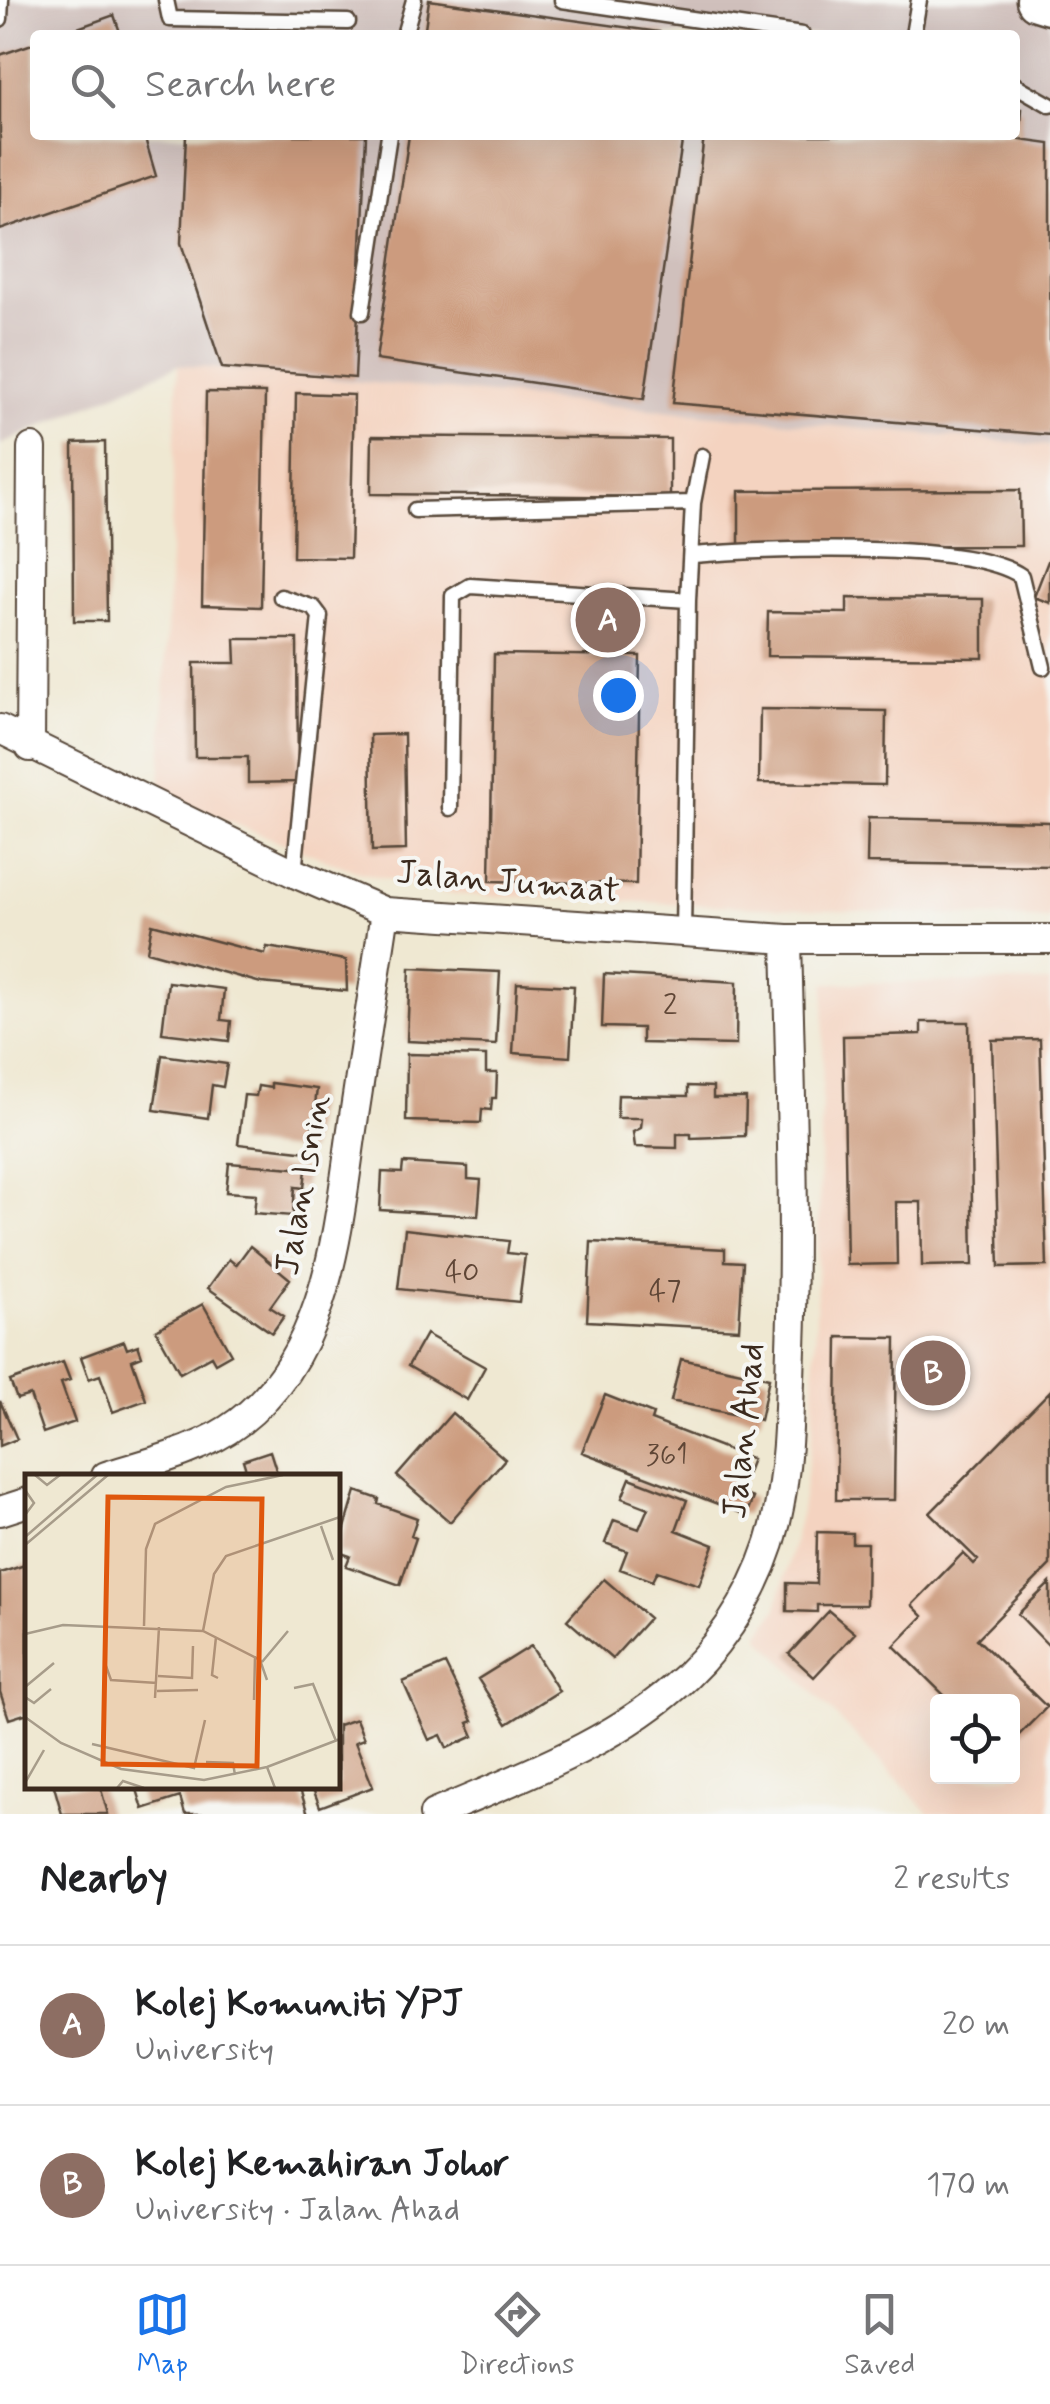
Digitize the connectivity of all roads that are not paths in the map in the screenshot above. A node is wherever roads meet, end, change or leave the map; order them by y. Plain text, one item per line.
1 (1, 0) edge
2 (166, 0) edge
3 (414, 0) edge
4 (562, 0) edge
5 (919, 0) edge
6 (1036, 0) edge
7 (1050, 4) edge
8 (0, 20) edge
9 (348, 22) dead end
10 (405, 30) edge
11 (768, 30) edge
12 (914, 30) edge
13 (1020, 88) edge
14 (1050, 106) edge
15 (388, 140) edge
16 (362, 312) dead end
17 (32, 448) dead end
18 (702, 456) dead end
19 (693, 503) junction
20 (415, 510) dead end
21 (693, 555) junction
22 (281, 597) dead end
23 (688, 600) junction
24 (1043, 667) dead end
25 (0, 729) edge
26 (30, 748) junction
27 (450, 808) dead end
28 (294, 874) junction
29 (385, 912) junction
30 (683, 934) junction
31 (787, 939) junction
32 (1050, 939) edge
33 (112, 1474) edge
34 (25, 1503) edge
35 (0, 1511) edge
36 (434, 1814) edge

1 - 8 lane
2 - 9 lane
3 - 10 lane
4 - 11 lane
5 - 12 lane
6 - 7 main road
13 - 14 lane
15 - 16 lane
17 - 26 street
18 - 19 lane
19 - 20 lane
19 - 21 lane
21 - 23 lane
21 - 24 lane
22 - 28 lane
23 - 27 lane
23 - 30 lane
25 - 26 street, Jalan Jumaat
26 - 28 street, Jalan Jumaat
28 - 29 street, Jalan Jumaat
29 - 30 street, Jalan Jumaat
29 - 33 street, Jalan Isnin
30 - 31 street, Jalan Jumaat
31 - 32 street, Jalan Jumaat
31 - 36 street, Jalan Ahad
34 - 35 street

